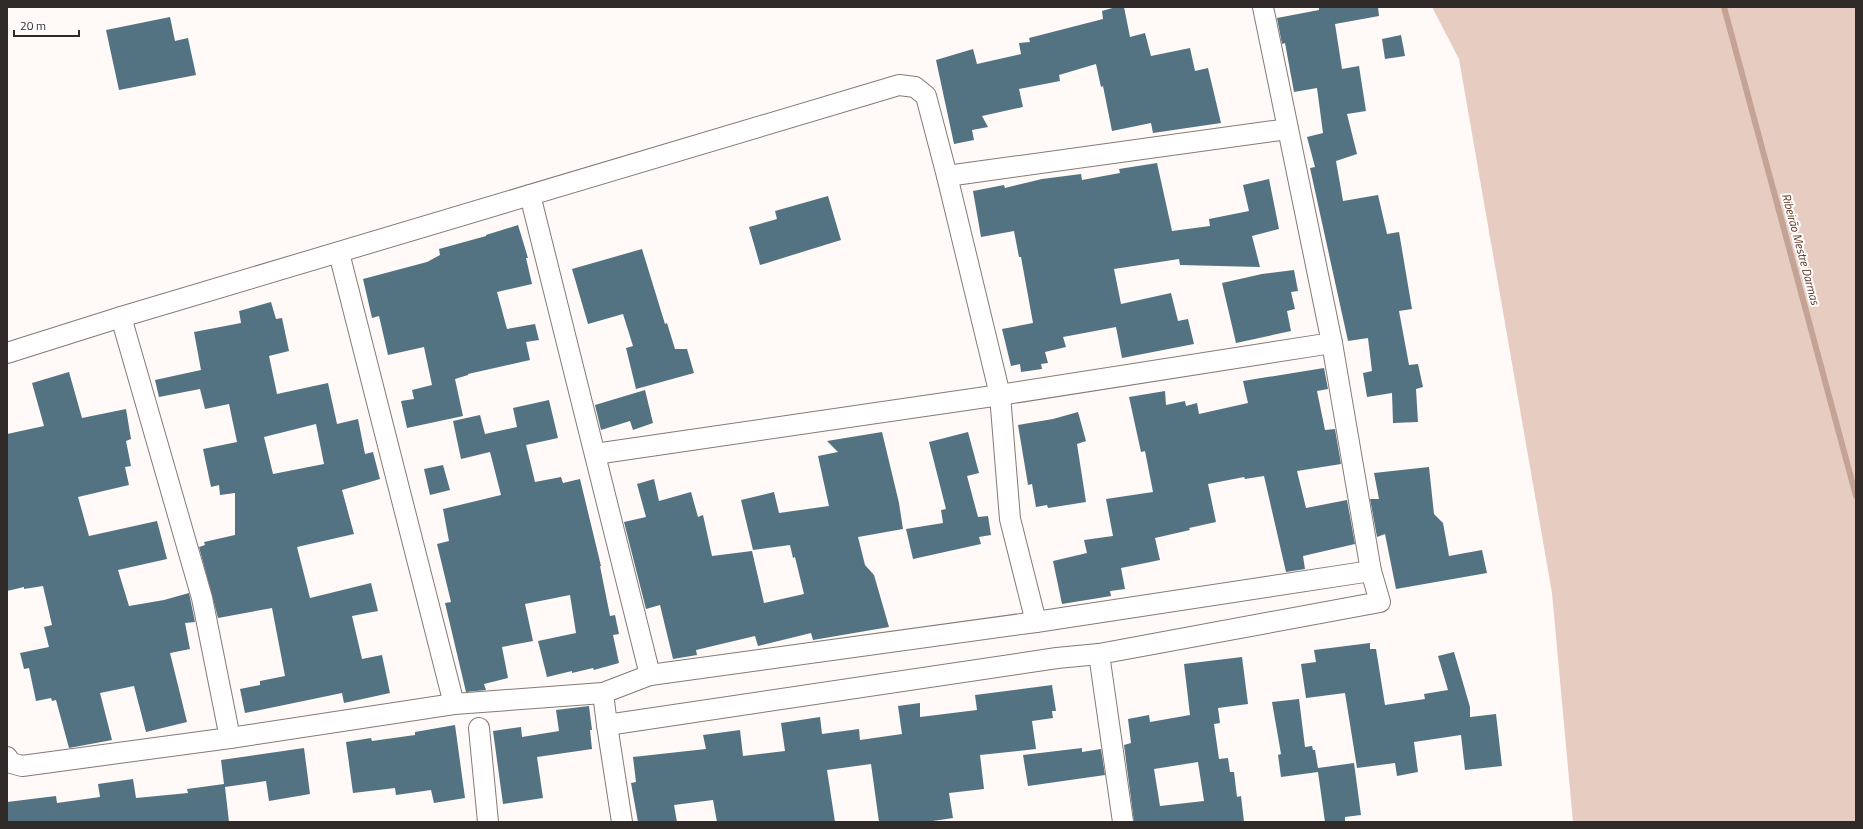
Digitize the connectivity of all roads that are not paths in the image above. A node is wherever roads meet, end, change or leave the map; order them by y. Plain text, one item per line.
1 (1263, 7) edge
2 (1288, 128) junction
3 (947, 176) junction
4 (530, 195) junction
5 (339, 253) junction
6 (121, 317) junction
7 (1332, 343) junction
8 (7, 353) edge
9 (1000, 395) junction
10 (595, 454) junction
11 (1371, 571) junction
12 (1036, 622) junction
13 (1099, 654) junction
14 (650, 675) junction
15 (603, 693) junction
16 (454, 704) junction
17 (607, 725) junction
18 (479, 728) dead end
19 (230, 738) junction
20 (7, 757) edge
21 (487, 822) edge
22 (622, 822) edge
23 (1123, 822) edge

1 - 2 street
2 - 3 street
2 - 7 street
3 - 4 street
3 - 9 street
4 - 5 street
4 - 10 street
5 - 6 street
5 - 16 street
6 - 8 street
6 - 19 street
7 - 9 street
7 - 11 street
9 - 10 street
9 - 12 street
10 - 14 street
11 - 12 street
11 - 13 street
12 - 14 street
13 - 17 street
13 - 23 street
14 - 15 street
15 - 16 street
15 - 17 street
16 - 19 street
17 - 22 street
18 - 21 street
19 - 20 street

